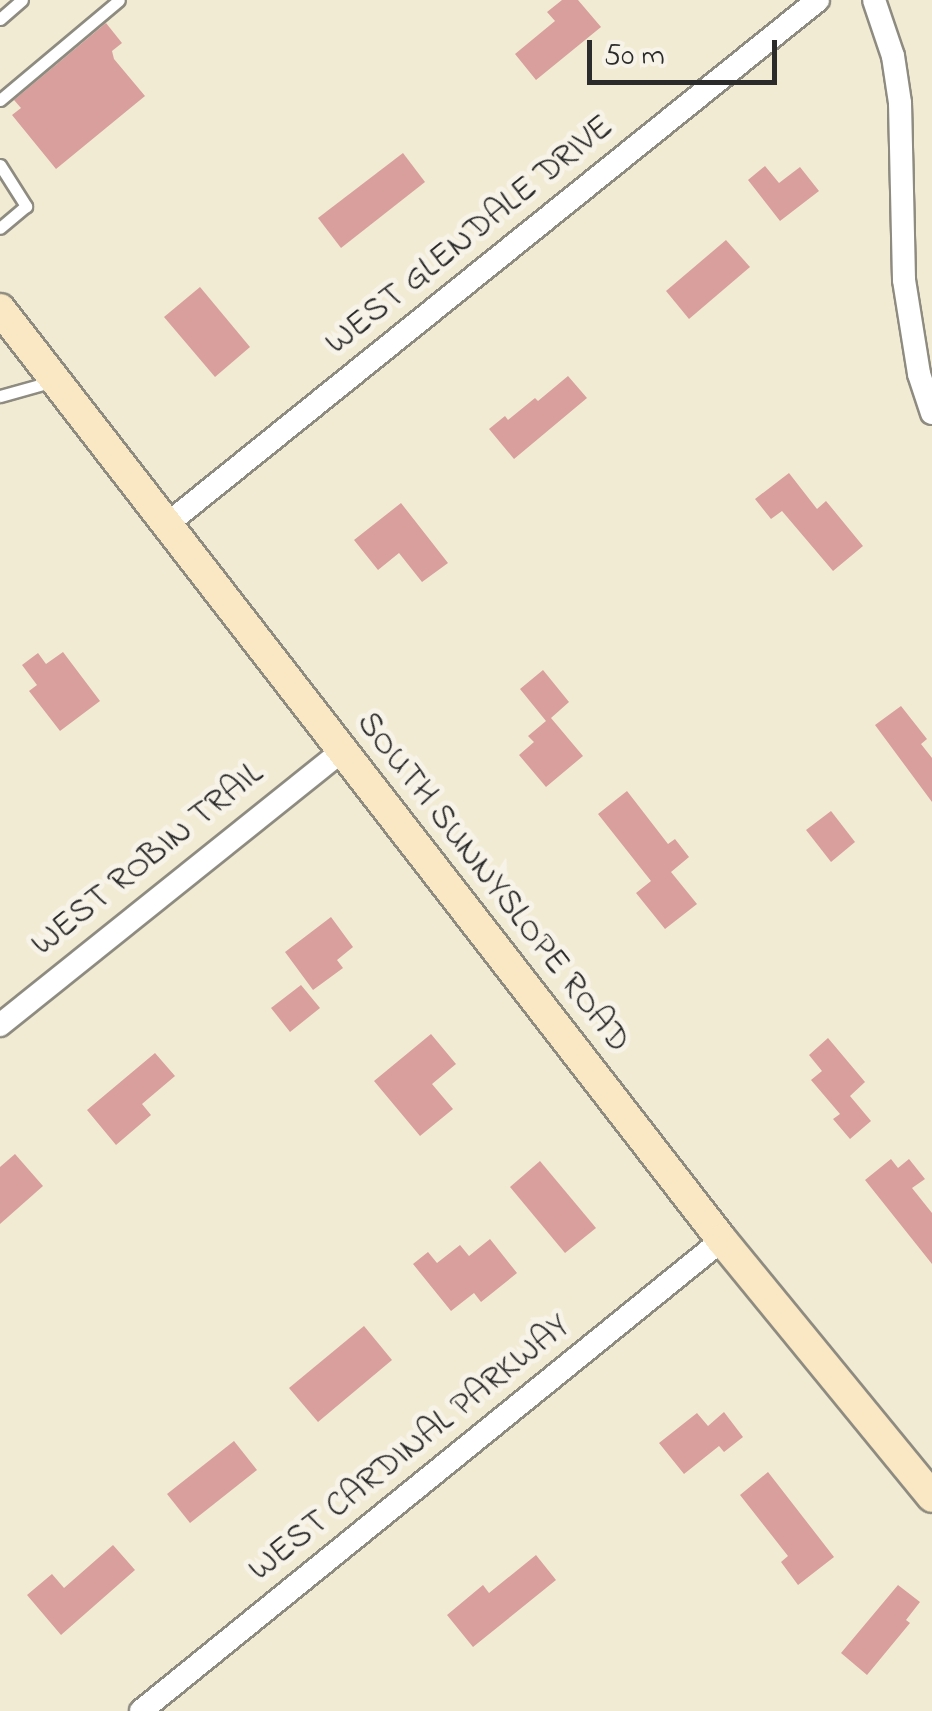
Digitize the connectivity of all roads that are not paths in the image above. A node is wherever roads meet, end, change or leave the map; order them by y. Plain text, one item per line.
1 (22, 0) edge
2 (119, 0) edge
3 (818, 0) edge
4 (874, 0) edge
5 (0, 18) edge
6 (0, 100) edge
7 (0, 165) edge
8 (0, 228) edge
9 (0, 309) edge
10 (55, 381) junction
11 (0, 396) edge
12 (932, 413) edge
13 (166, 524) junction
14 (342, 751) junction
15 (0, 1025) edge
16 (722, 1240) junction
17 (932, 1497) edge
18 (141, 1711) edge

1 - 5 lane
2 - 6 lane
3 - 13 street, WEST GLENDALE DRIVE
4 - 12 street
7 - 8 lane
9 - 10 street, SOUTH SUNNYSLOPE ROAD
10 - 11 lane
10 - 13 street, SOUTH SUNNYSLOPE ROAD
13 - 14 street, SOUTH SUNNYSLOPE ROAD
14 - 15 street, WEST ROBIN TRAIL
14 - 16 street, SOUTH SUNNYSLOPE ROAD
16 - 17 street, SOUTH SUNNYSLOPE ROAD
16 - 18 street, WEST CARDINAL PARKWAY

